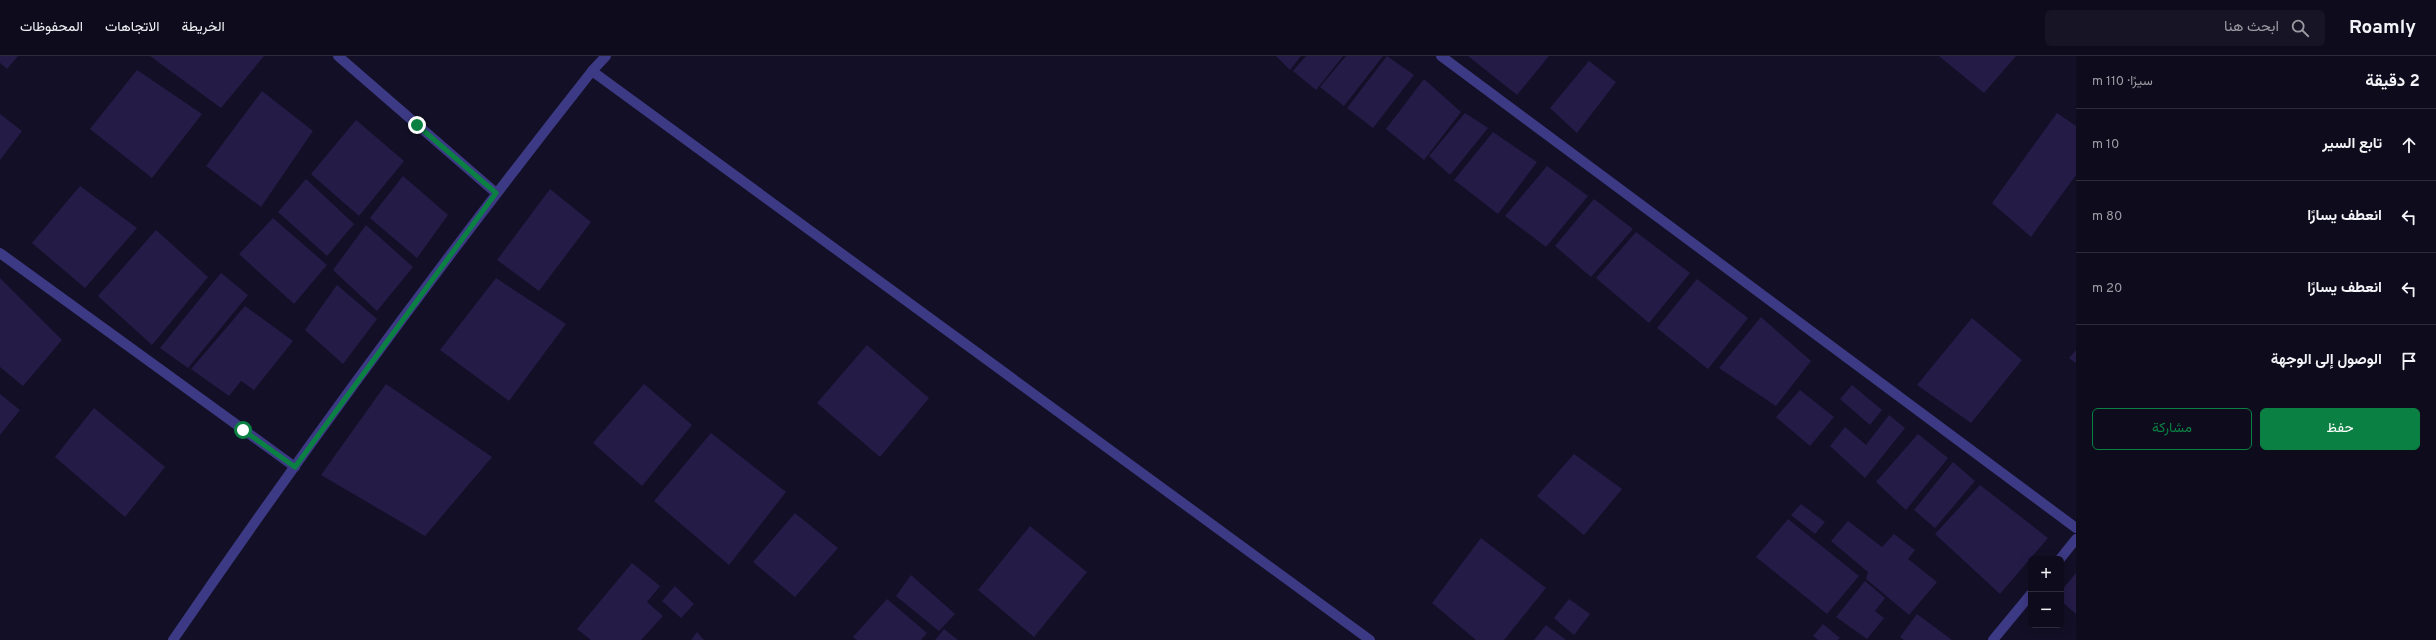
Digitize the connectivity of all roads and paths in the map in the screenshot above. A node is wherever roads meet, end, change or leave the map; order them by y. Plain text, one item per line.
1 (338, 56) edge
2 (606, 56) edge
3 (1441, 56) edge
4 (592, 71) junction
5 (496, 193) junction
6 (0, 253) edge
7 (295, 467) junction
8 (2076, 528) edge
9 (2076, 540) edge
10 (2063, 556) edge
11 (2028, 598) edge
12 (173, 640) edge
13 (1370, 640) edge
14 (1993, 640) edge

1 - 5 street
2 - 4 street
3 - 8 street
4 - 5 street
4 - 13 street
5 - 7 street
6 - 7 street
7 - 12 street
9 - 10 street
11 - 14 street

